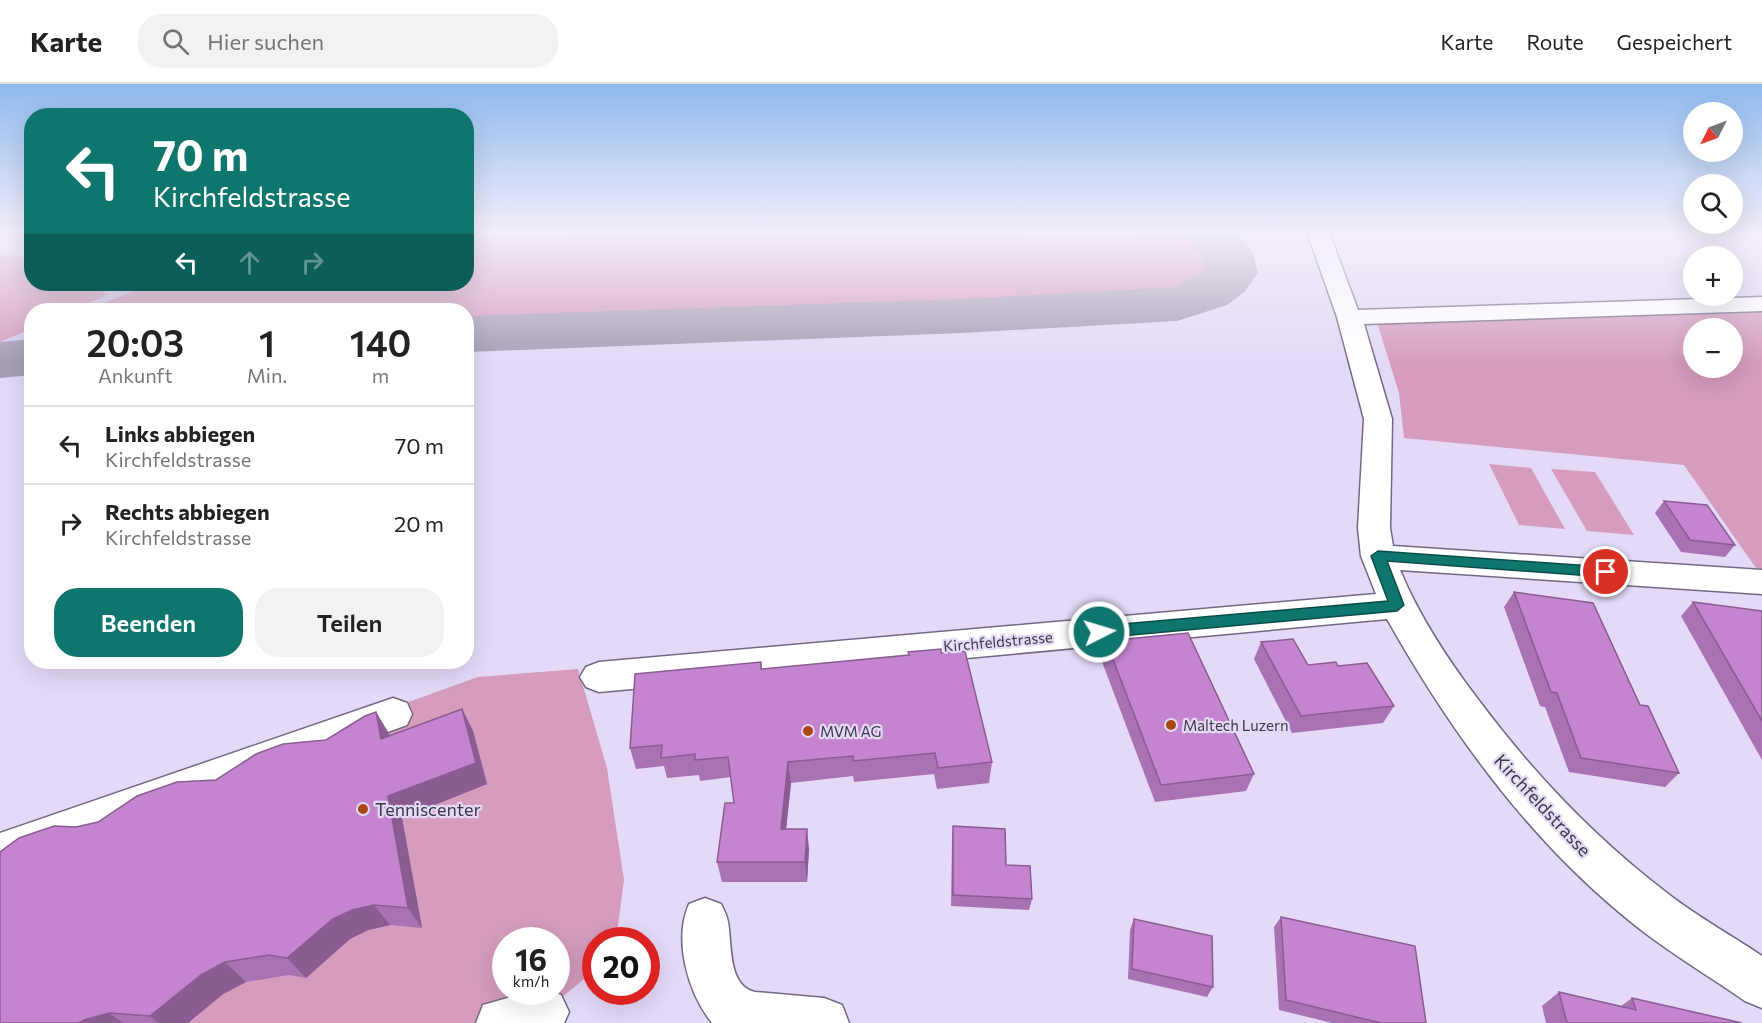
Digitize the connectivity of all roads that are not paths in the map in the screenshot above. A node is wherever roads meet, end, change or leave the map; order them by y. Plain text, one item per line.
1 (1334, 276) edge
2 (1762, 304) edge
3 (1349, 316) junction
4 (1378, 556) junction
5 (1762, 582) edge
6 (1397, 605) junction
7 (599, 677) dead end
8 (393, 714) dead end
9 (0, 853) edge
10 (705, 920) dead end
11 (1762, 984) edge
12 (824, 1023) edge

1 - 3 street, Kirchfeldstrasse
2 - 3 street
3 - 4 street, Kirchfeldstrasse
4 - 5 street
4 - 6 street, Kirchfeldstrasse
6 - 7 street, Kirchfeldstrasse
6 - 11 street, Kirchfeldstrasse
8 - 9 street
10 - 12 street

